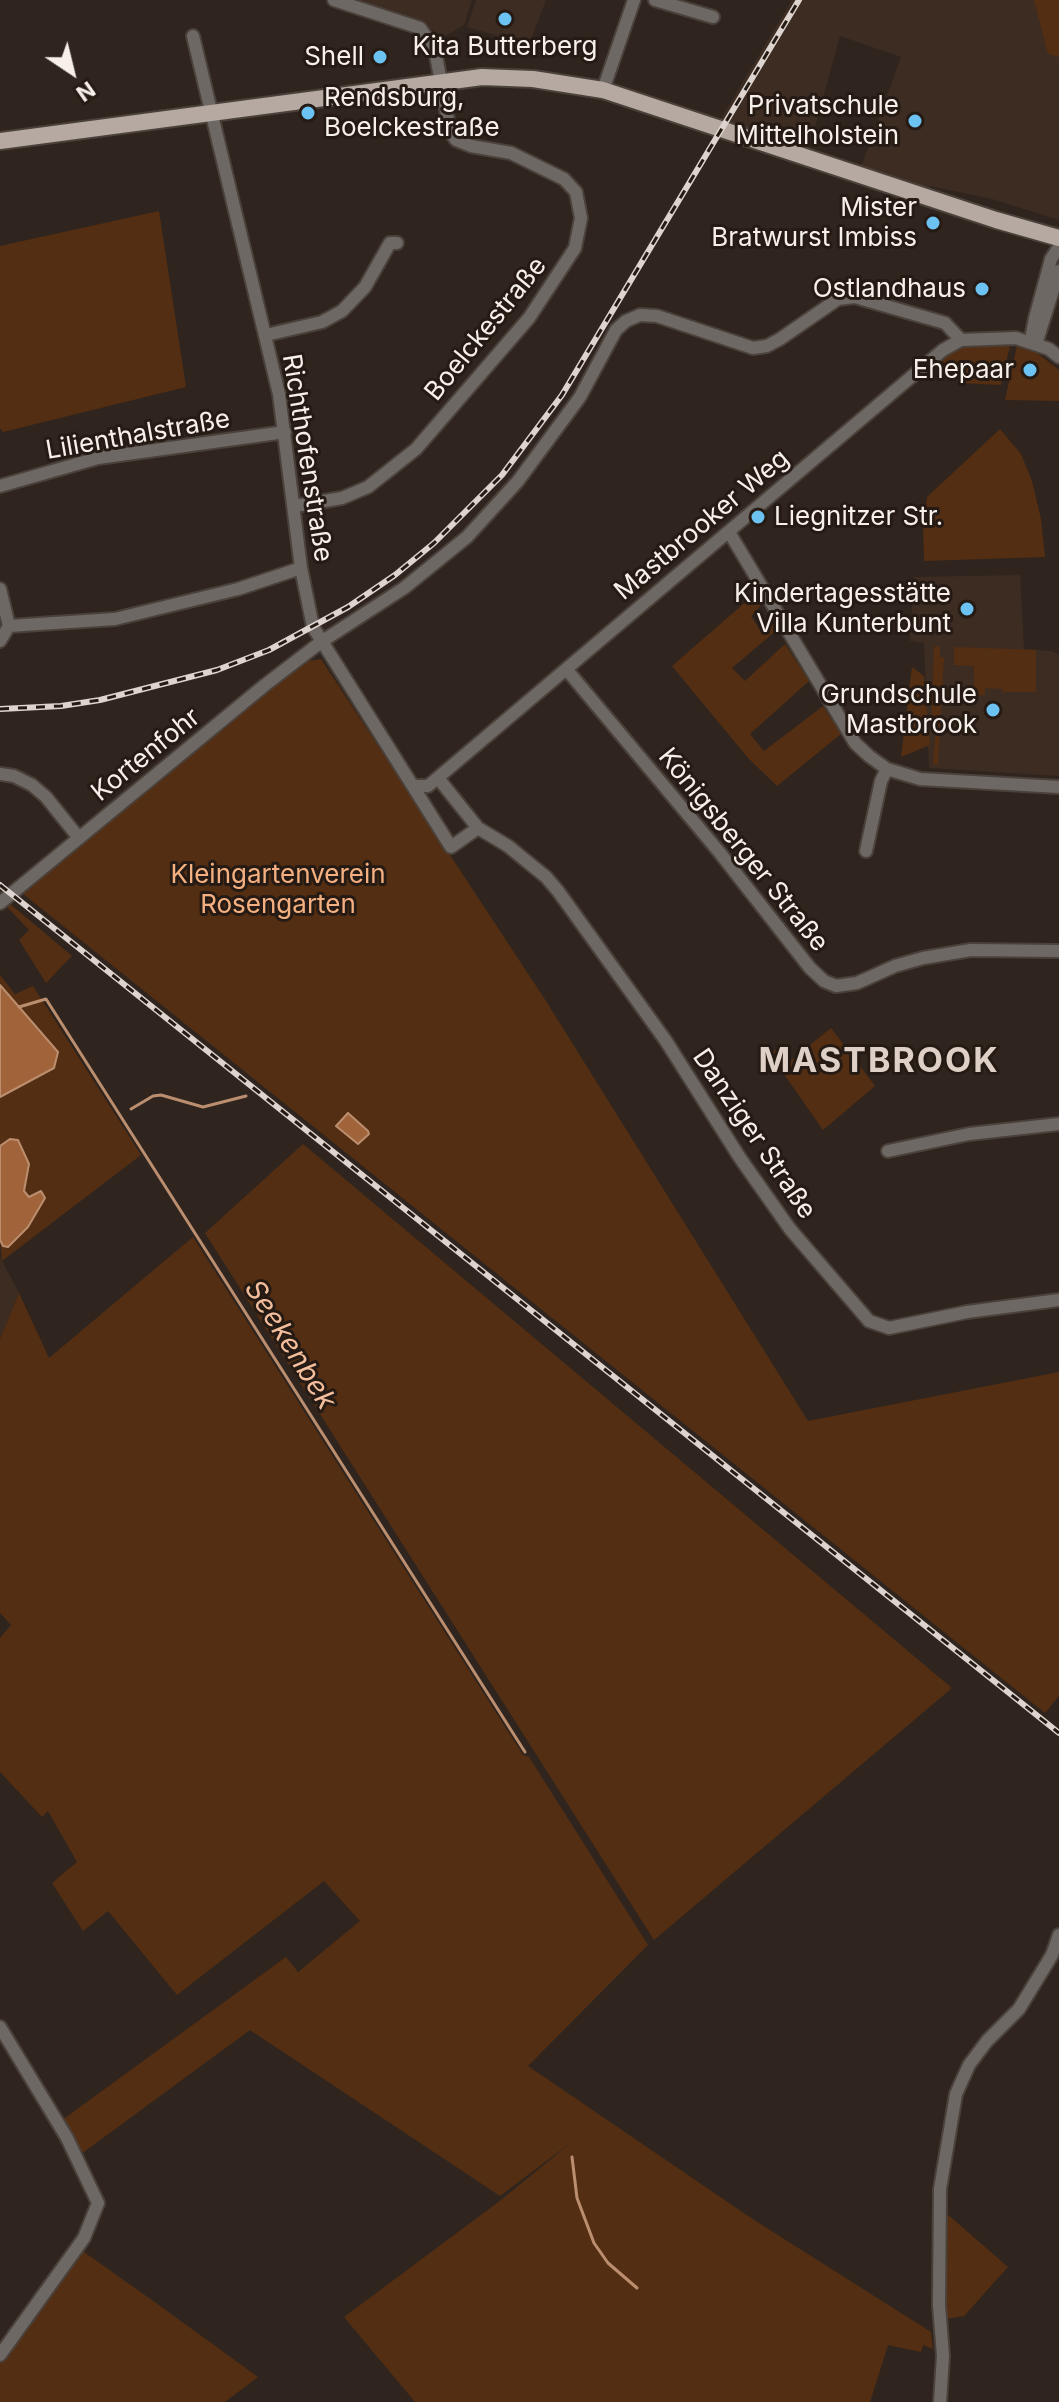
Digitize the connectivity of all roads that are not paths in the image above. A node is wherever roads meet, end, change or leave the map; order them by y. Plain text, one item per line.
1 (335, 0) edge
2 (634, 0) edge
3 (655, 0) edge
4 (713, 17) dead end
5 (193, 36) dead end
6 (442, 83) junction
7 (603, 90) junction
8 (210, 113) junction
9 (0, 141) edge
10 (1059, 238) edge
11 (397, 243) dead end
12 (1059, 247) edge
13 (1059, 271) edge
14 (266, 335) junction
15 (961, 340) junction
16 (1036, 344) junction
17 (1059, 357) edge
18 (285, 432) junction
19 (0, 486) edge
20 (295, 506) junction
21 (729, 532) junction
22 (301, 568) junction
23 (0, 589) edge
24 (9, 626) junction
25 (0, 641) edge
26 (321, 642) junction
27 (567, 670) junction
28 (887, 769) junction
29 (0, 774) edge
30 (438, 778) junction
31 (413, 786) junction
32 (1059, 787) edge
33 (478, 828) junction
34 (79, 838) junction
35 (866, 851) dead end
36 (0, 903) edge
37 (1059, 951) edge
38 (1059, 1124) edge
39 (888, 1151) dead end
40 (1059, 1300) edge
41 (1059, 1935) edge
42 (0, 2027) edge
43 (0, 2355) edge
44 (940, 2402) edge

1 - 6 street
2 - 7 street
3 - 4 street
5 - 8 street, Richthofenstraße
6 - 7 main road
6 - 8 main road
6 - 20 street, Boelckestraße
7 - 10 main road
8 - 9 main road
8 - 14 street, Richthofenstraße
11 - 14 street
12 - 16 street
13 - 16 street
14 - 18 street, Richthofenstraße
15 - 16 street
15 - 21 street, Mastbrooker Weg
15 - 26 street, Kortenfohr
16 - 17 street
18 - 19 street, Lilienthalstraße
18 - 20 street, Richthofenstraße
20 - 22 street, Richthofenstraße
21 - 27 street, Mastbrooker Weg
21 - 28 street
22 - 24 street
22 - 26 street, Richthofenstraße
23 - 24 street
24 - 25 street
26 - 31 street, Richthofenstraße
26 - 34 street, Kortenfohr
27 - 30 street, Mastbrooker Weg
27 - 37 street, Königsberger Straße
28 - 32 street
28 - 35 street
29 - 34 street
30 - 31 street, Mastbrooker Weg
30 - 33 street, Danziger Straße
31 - 33 street
33 - 40 street, Danziger Straße
34 - 36 street, Kortenfohr
38 - 39 street
41 - 44 street
42 - 43 street

